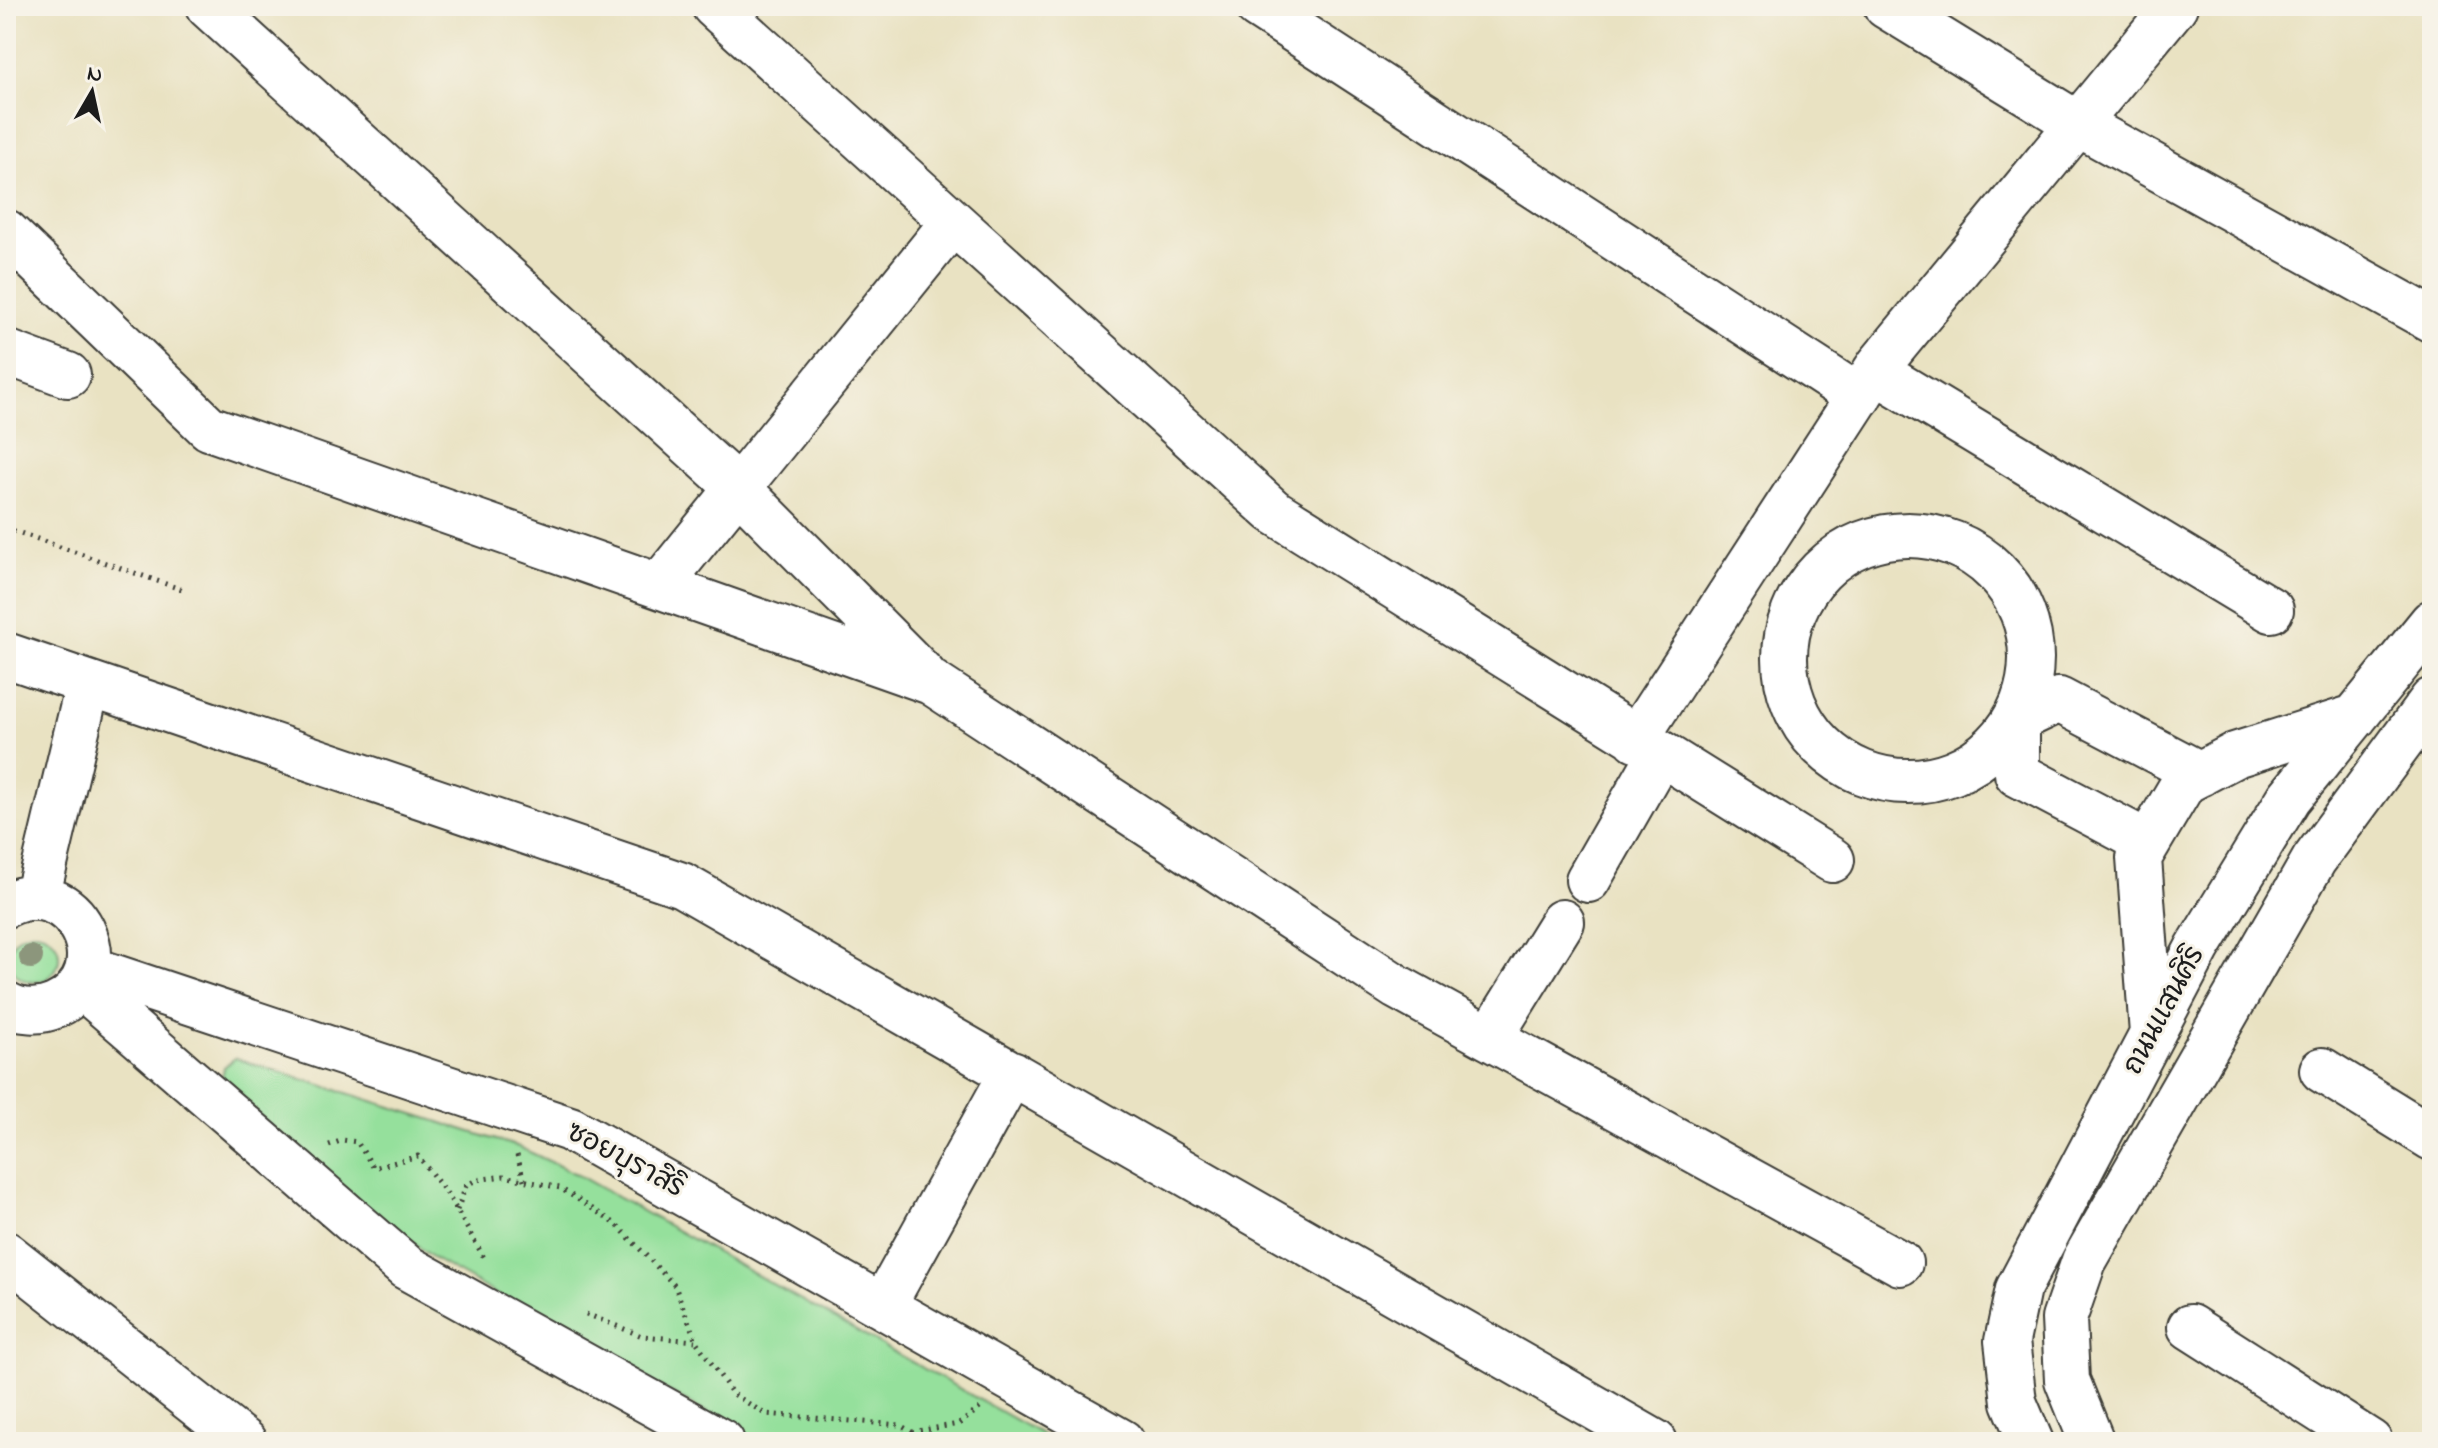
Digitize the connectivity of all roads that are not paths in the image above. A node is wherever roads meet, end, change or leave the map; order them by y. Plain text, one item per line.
1 (208, 6) edge
2 (714, 6) edge
3 (1257, 6) edge
4 (1886, 6) edge
5 (2175, 6) edge
6 (2078, 124) junction
7 (953, 222) junction
8 (6, 232) edge
9 (2432, 320) edge
10 (6, 352) edge
11 (68, 375) dead end
12 (1867, 384) junction
13 (738, 488) junction
14 (1750, 564) junction
15 (659, 586) junction
16 (1805, 588) junction
17 (2271, 610) dead end
18 (2432, 622) edge
19 (6, 655) edge
20 (931, 682) junction
21 (88, 684) junction
22 (2432, 700) edge
23 (2355, 717) junction
24 (2017, 720) junction
25 (1648, 746) junction
26 (2323, 756) junction
27 (2200, 774) junction
28 (2365, 789) junction
29 (2148, 843) junction
30 (1832, 860) dead end
31 (1588, 880) dead end
32 (21, 902) edge
33 (1562, 922) dead end
34 (84, 977) junction
35 (6, 1004) edge
36 (2160, 1020) junction
37 (2214, 1034) junction
38 (1490, 1038) junction
39 (2322, 1070) dead end
40 (1012, 1073) junction
41 (2432, 1138) edge
42 (6, 1254) edge
43 (1900, 1263) dead end
44 (883, 1306) junction
45 (2190, 1327) dead end
46 (244, 1442) edge
47 (722, 1442) edge
48 (1122, 1442) edge
49 (1655, 1442) edge
50 (2031, 1442) edge
51 (2092, 1442) edge
52 (2370, 1442) edge

1 - 13 street
2 - 7 street
3 - 12 street
4 - 6 street
5 - 6 street
6 - 9 street
6 - 12 street
7 - 13 street
7 - 25 street
8 - 15 street
10 - 11 street
12 - 14 street
12 - 17 street
13 - 15 street
13 - 20 street
14 - 16 street
14 - 25 street
15 - 20 street
16 - 24 street
16 - 24 street
18 - 23 street, ถนนแสนศิริ
19 - 21 street
20 - 38 street
21 - 32 street
21 - 40 street
22 - 28 street, ถนนแสนศิริ
23 - 26 street, ถนนแสนศิริ
23 - 27 street
24 - 27 street
24 - 29 street
25 - 30 street
25 - 31 street
26 - 28 street
26 - 36 street, ถนนแสนศิริ
27 - 29 street
28 - 37 street, ถนนแสนศิริ
29 - 36 street
32 - 34 street
33 - 38 street
34 - 35 street
34 - 44 street, ซอยบุราสิริ
34 - 47 street
36 - 37 street
36 - 50 street, ถนนแสนศิริ
37 - 51 street, ถนนแสนศิริ
38 - 43 street
39 - 41 street
40 - 44 street
40 - 49 street
42 - 46 street
44 - 48 street, ซอยบุราสิริ
45 - 52 street

